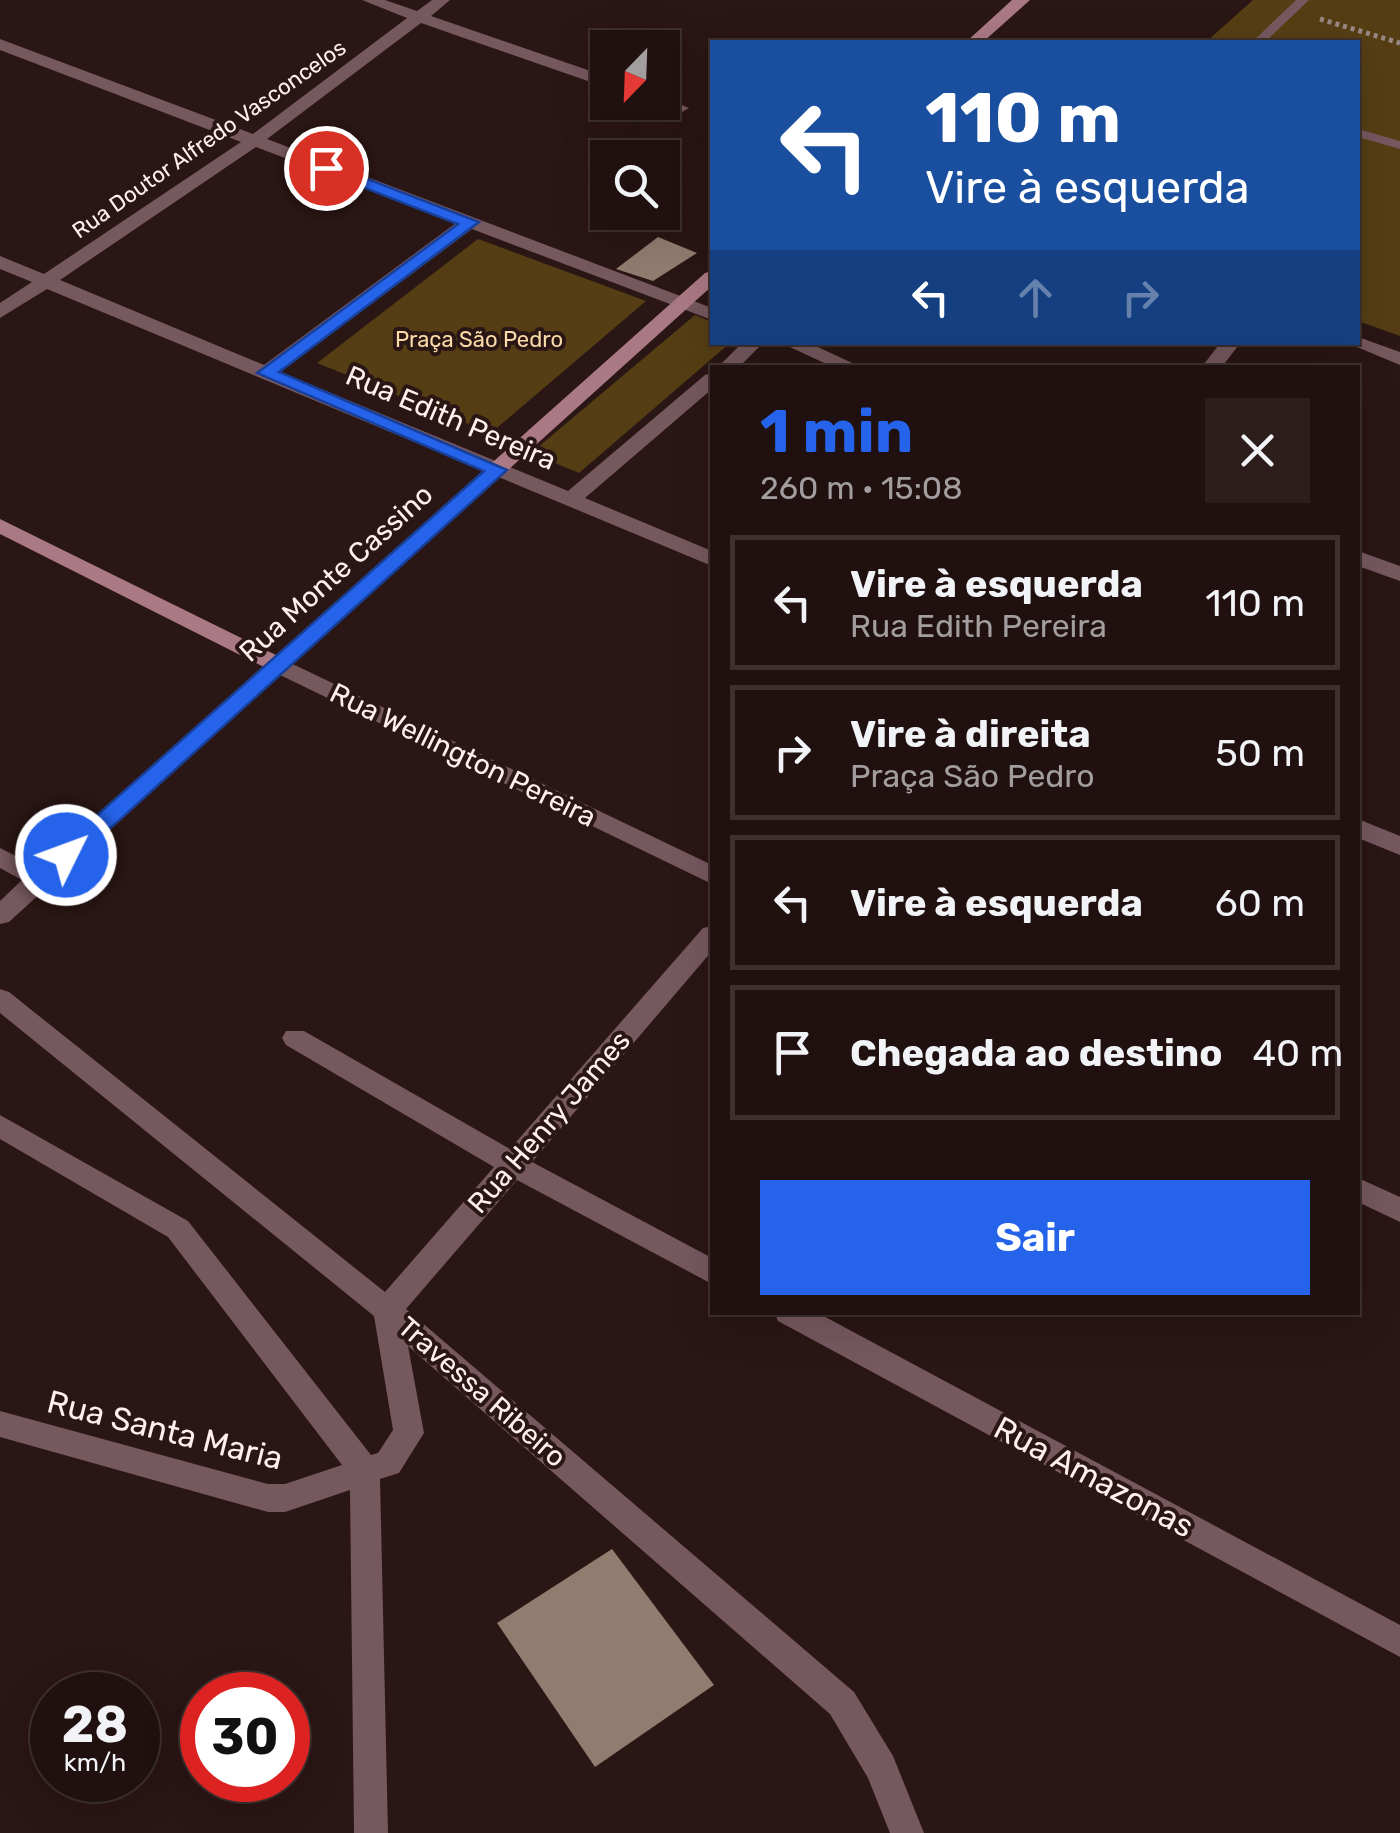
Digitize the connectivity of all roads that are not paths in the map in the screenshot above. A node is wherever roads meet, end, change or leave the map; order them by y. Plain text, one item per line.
1 (370, 0) edge
2 (442, 0) edge
3 (1022, 0) edge
4 (1303, 0) edge
5 (418, 16) junction
6 (976, 40) edge
7 (1260, 40) edge
8 (0, 44) edge
9 (590, 77) edge
10 (1360, 135) edge
11 (254, 140) junction
12 (1400, 145) edge
13 (470, 222) junction
14 (0, 262) edge
15 (710, 279) edge
16 (46, 281) junction
17 (683, 303) junction
18 (0, 312) edge
19 (710, 313) edge
20 (1360, 344) edge
21 (752, 345) edge
22 (796, 345) edge
23 (1229, 345) edge
24 (1400, 358) edge
25 (729, 365) edge
26 (846, 365) edge
27 (1213, 365) edge
28 (266, 373) junction
29 (710, 381) edge
30 (497, 470) junction
31 (570, 500) junction
32 (0, 526) edge
33 (710, 558) edge
34 (1360, 559) edge
35 (1400, 574) edge
36 (278, 666) junction
37 (1360, 829) edge
38 (1400, 846) edge
39 (0, 857) edge
40 (710, 874) edge
41 (40, 879) junction
42 (0, 914) edge
43 (710, 937) edge
44 (0, 999) edge
45 (295, 1038) dead end
46 (0, 1126) edge
47 (512, 1164) junction
48 (1360, 1190) edge
49 (1400, 1210) edge
50 (710, 1271) edge
51 (386, 1310) junction
52 (794, 1315) edge
53 (0, 1424) edge
54 (364, 1470) junction
55 (1400, 1642) edge
56 (370, 1833) edge
57 (908, 1833) edge

1 - 5 street
2 - 5 street, Rua Doutor Alfredo Vasconcelos
3 - 6 main road
4 - 7 lane
5 - 9 street
5 - 11 street, Rua Doutor Alfredo Vasconcelos
8 - 11 street
10 - 12 lane
11 - 13 street
11 - 16 street, Rua Doutor Alfredo Vasconcelos
13 - 17 street
13 - 28 street
14 - 16 street, Rua Edith Pereira
15 - 17 main road, Rua Monte Cassino
16 - 18 street, Rua Doutor Alfredo Vasconcelos
16 - 28 street, Rua Edith Pereira
17 - 19 street
17 - 30 main road, Rua Monte Cassino
20 - 24 street
21 - 25 street
22 - 26 street
23 - 27 street
28 - 30 street, Rua Edith Pereira
29 - 31 street
30 - 31 street, Rua Edith Pereira
30 - 36 main road, Rua Monte Cassino
31 - 33 street, Rua Edith Pereira
32 - 36 main road, Rua Wellington Pereira
34 - 35 street
36 - 40 street, Rua Wellington Pereira
36 - 41 street, Rua Monte Cassino
37 - 38 street
39 - 41 street
41 - 42 street, Rua Monte Cassino
43 - 47 street, Rua Henry James
44 - 51 street, Travessa Ribeiro
45 - 47 street
46 - 54 street
47 - 50 street
47 - 51 street, Rua Henry James
48 - 49 street
51 - 54 street, Rua Santa Maria
51 - 57 street, Travessa Ribeiro
52 - 55 street, Rua Amazonas
53 - 54 street, Rua Santa Maria
54 - 56 street

